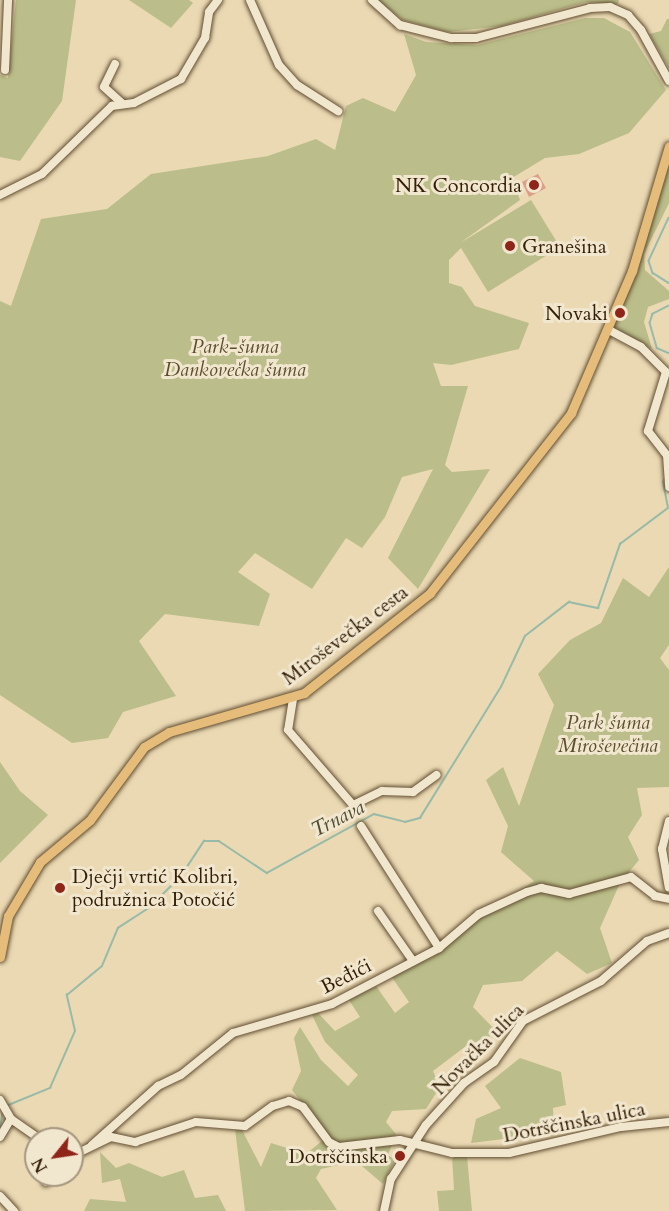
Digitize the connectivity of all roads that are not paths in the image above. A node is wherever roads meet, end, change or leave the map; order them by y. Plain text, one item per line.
1 (8, 0) edge
2 (218, 0) edge
3 (250, 0) edge
4 (372, 0) edge
5 (115, 64) dead end
6 (5, 70) dead end
7 (669, 81) edge
8 (123, 104) junction
9 (338, 111) dead end
10 (669, 146) edge
11 (0, 195) edge
12 (609, 330) junction
13 (668, 475) edge
14 (669, 487) edge
15 (293, 699) junction
16 (436, 775) dead end
17 (669, 821) edge
18 (361, 826) dead end
19 (669, 887) edge
20 (669, 899) edge
21 (378, 911) dead end
22 (669, 933) edge
23 (439, 948) junction
24 (0, 957) edge
25 (413, 961) junction
26 (2, 1104) edge
27 (12, 1119) junction
28 (669, 1122) edge
29 (24, 1128) edge
30 (0, 1137) edge
31 (415, 1144) junction
32 (92, 1145) junction
33 (84, 1149) edge
34 (0, 1196) edge
35 (14, 1211) edge
36 (384, 1211) edge

1 - 6 street
2 - 8 street
3 - 9 street
4 - 7 street
5 - 8 street
8 - 11 street
10 - 12 main road, Miroševečka cesta
12 - 13 street
12 - 15 main road, Miroševečka cesta
13 - 14 street
15 - 16 street
15 - 24 main road, Miroševečka cesta
17 - 19 street
18 - 23 street
20 - 23 street, Beđići
21 - 25 street
22 - 31 street, Novačka ulica
23 - 25 street, Beđići
25 - 32 street, Beđići
26 - 27 street
27 - 29 street
27 - 30 street
28 - 31 street, Dotrščinska ulica
31 - 32 street, Dotrščinska ulica
31 - 36 street, Novačka ulica
32 - 33 street
34 - 35 street

